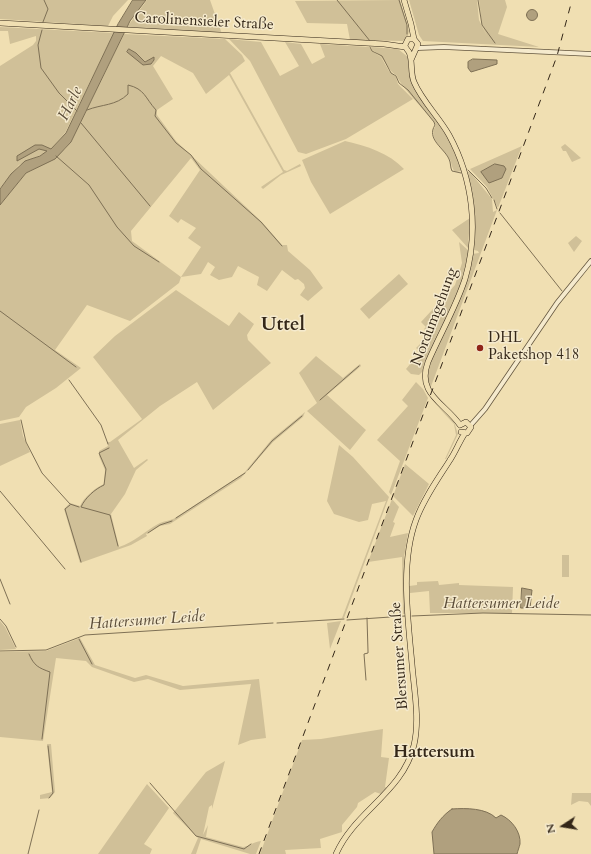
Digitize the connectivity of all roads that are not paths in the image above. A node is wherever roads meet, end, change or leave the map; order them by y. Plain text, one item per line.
1 (404, 0) edge
2 (0, 23) edge
3 (412, 38) junction
4 (418, 46) junction
5 (408, 48) junction
6 (591, 54) edge
7 (591, 261) edge
8 (465, 424) junction
9 (463, 433) junction
10 (336, 854) edge

1 - 3 main road
2 - 5 main road, Carolinensieler Straße
3 - 4 main road
3 - 5 main road, Nordumgehung
4 - 5 main road
4 - 6 street
5 - 8 main road, Nordumgehung
7 - 8 street
8 - 9 main road
8 - 9 main road, Blersumer Straße
9 - 10 main road, Blersumer Straße

